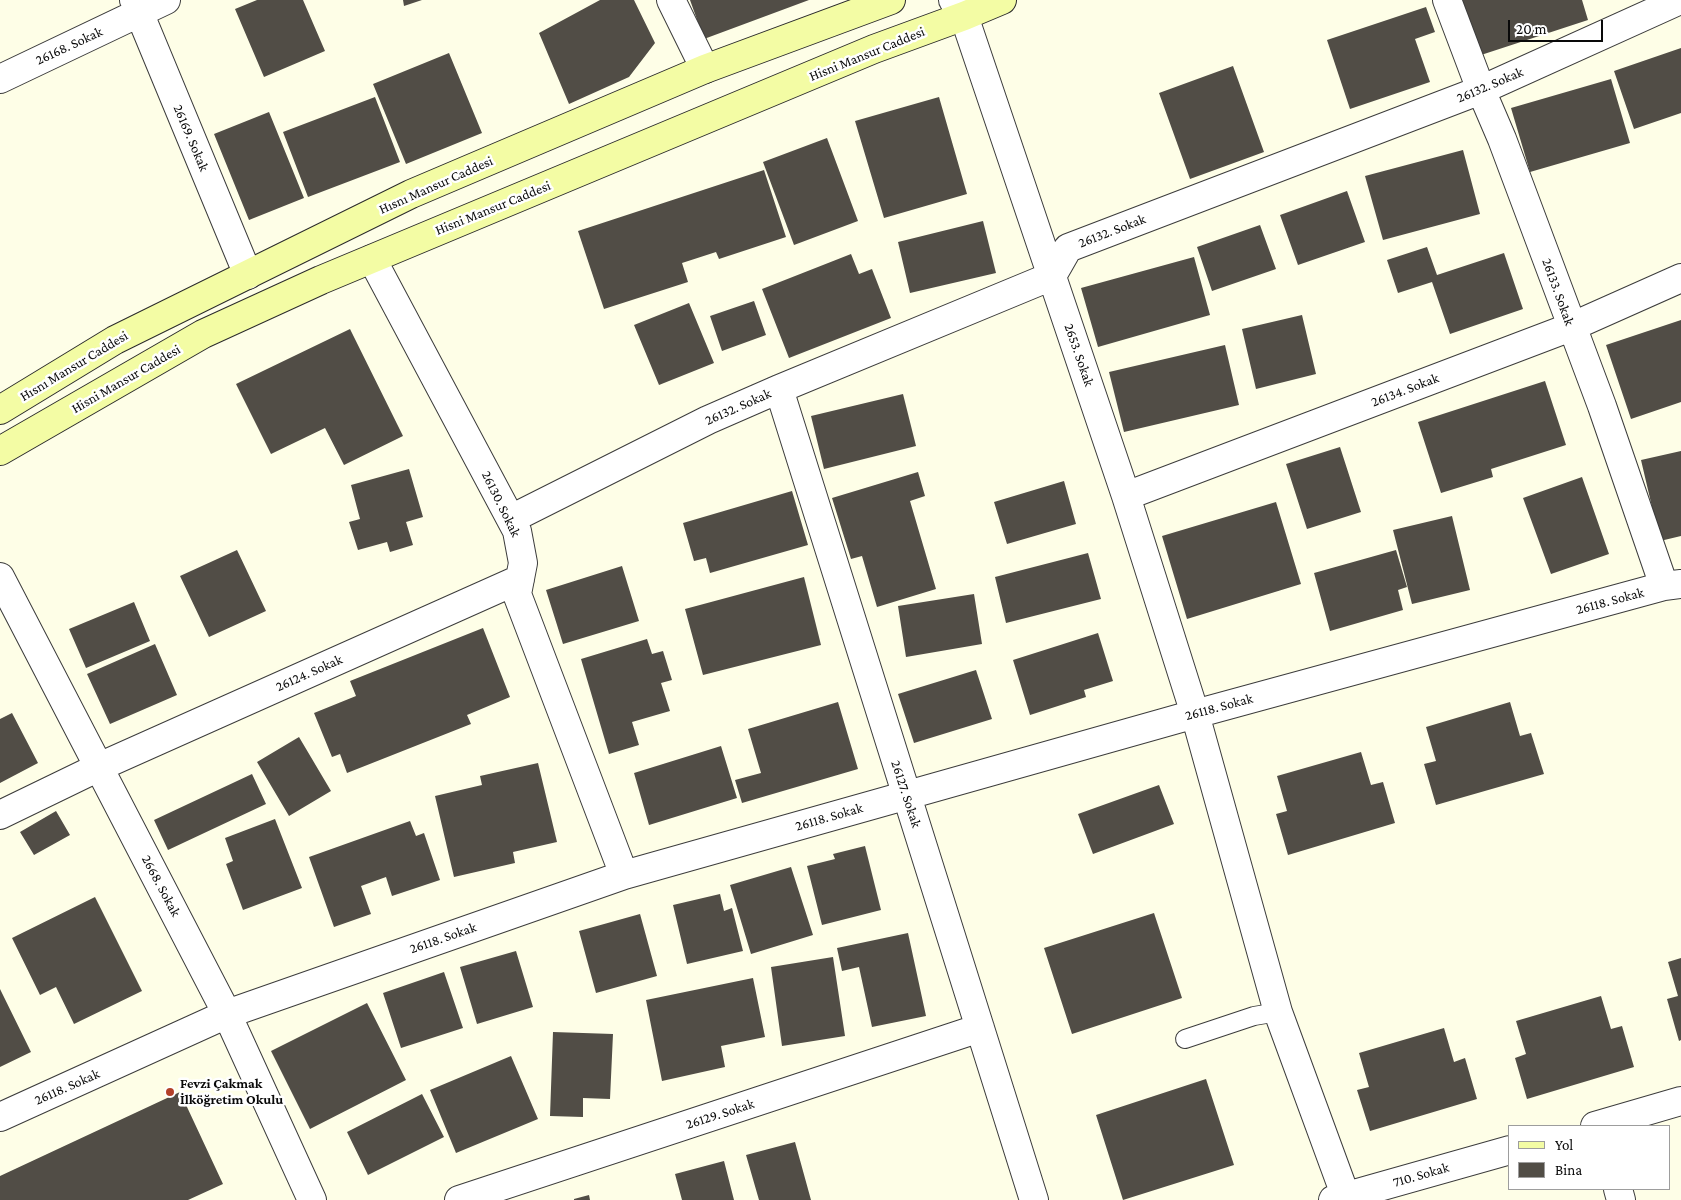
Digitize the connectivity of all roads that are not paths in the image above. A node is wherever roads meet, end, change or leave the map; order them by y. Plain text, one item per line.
1 (166, 0) edge
2 (672, 0) edge
3 (890, 0) edge
4 (1002, 0) edge
5 (1447, 0) edge
6 (1680, 0) edge
7 (136, 6) edge
8 (959, 8) edge
9 (706, 69) junction
10 (0, 79) edge
11 (1481, 90) junction
12 (372, 259) junction
13 (248, 275) junction
14 (1052, 276) junction
15 (1681, 278) edge
16 (1571, 327) junction
17 (778, 389) junction
18 (0, 410) edge
19 (0, 451) edge
20 (1126, 496) junction
21 (511, 519) junction
22 (0, 577) edge
23 (520, 578) junction
24 (1673, 585) edge
25 (1195, 714) junction
26 (99, 768) junction
27 (907, 795) junction
28 (0, 815) edge
29 (624, 875) junction
30 (1278, 1012) junction
31 (227, 1014) junction
32 (980, 1028) junction
33 (1184, 1040) dead end
34 (1681, 1101) edge
35 (0, 1117) edge
36 (1600, 1125) edge
37 (1508, 1151) edge
38 (1342, 1199) edge
39 (312, 1200) edge
40 (459, 1200) edge
41 (1034, 1200) edge

1 - 7 street, 26168. Sokak
2 - 9 street
3 - 9 main road, Hısnı Mansur Caddesi
4 - 8 main road, Hisni Mansur Caddesi
5 - 11 street, 26133. Sokak
6 - 11 street, 26132. Sokak
7 - 10 street, 26168. Sokak
7 - 13 street, 26169. Sokak
8 - 12 main road, Hisni Mansur Caddesi
8 - 14 street, 2653. Sokak
9 - 13 main road, Hısnı Mansur Caddesi
11 - 14 street, 26132. Sokak
11 - 16 street, 26133. Sokak
12 - 19 main road, Hisni Mansur Caddesi
12 - 21 street, 26130. Sokak
13 - 18 main road, Hısnı Mansur Caddesi
14 - 17 street, 26132. Sokak
14 - 20 street, 2653. Sokak
15 - 16 street, 26134. Sokak
16 - 20 street, 26134. Sokak
16 - 24 street, 26133. Sokak
17 - 21 street, 26132. Sokak
17 - 27 street, 26127. Sokak
20 - 25 street, 2653. Sokak
21 - 23 street, 26130. Sokak
22 - 26 street, 2668. Sokak
23 - 26 street, 26124. Sokak
23 - 29 street, 26130. Sokak
24 - 25 street, 26118. Sokak
25 - 27 street, 26118. Sokak
25 - 30 street, 2653. Sokak
26 - 28 street, 26124. Sokak
26 - 31 street, 2668. Sokak
27 - 29 street, 26118. Sokak
27 - 32 street, 26127. Sokak
29 - 31 street, 26118. Sokak
30 - 33 lane
30 - 38 street, 2653. Sokak
31 - 35 street, 26118. Sokak
31 - 39 street, 2668. Sokak
32 - 40 street, 26129. Sokak
32 - 41 street, 26127. Sokak
34 - 36 street
37 - 38 street, 710. Sokak

